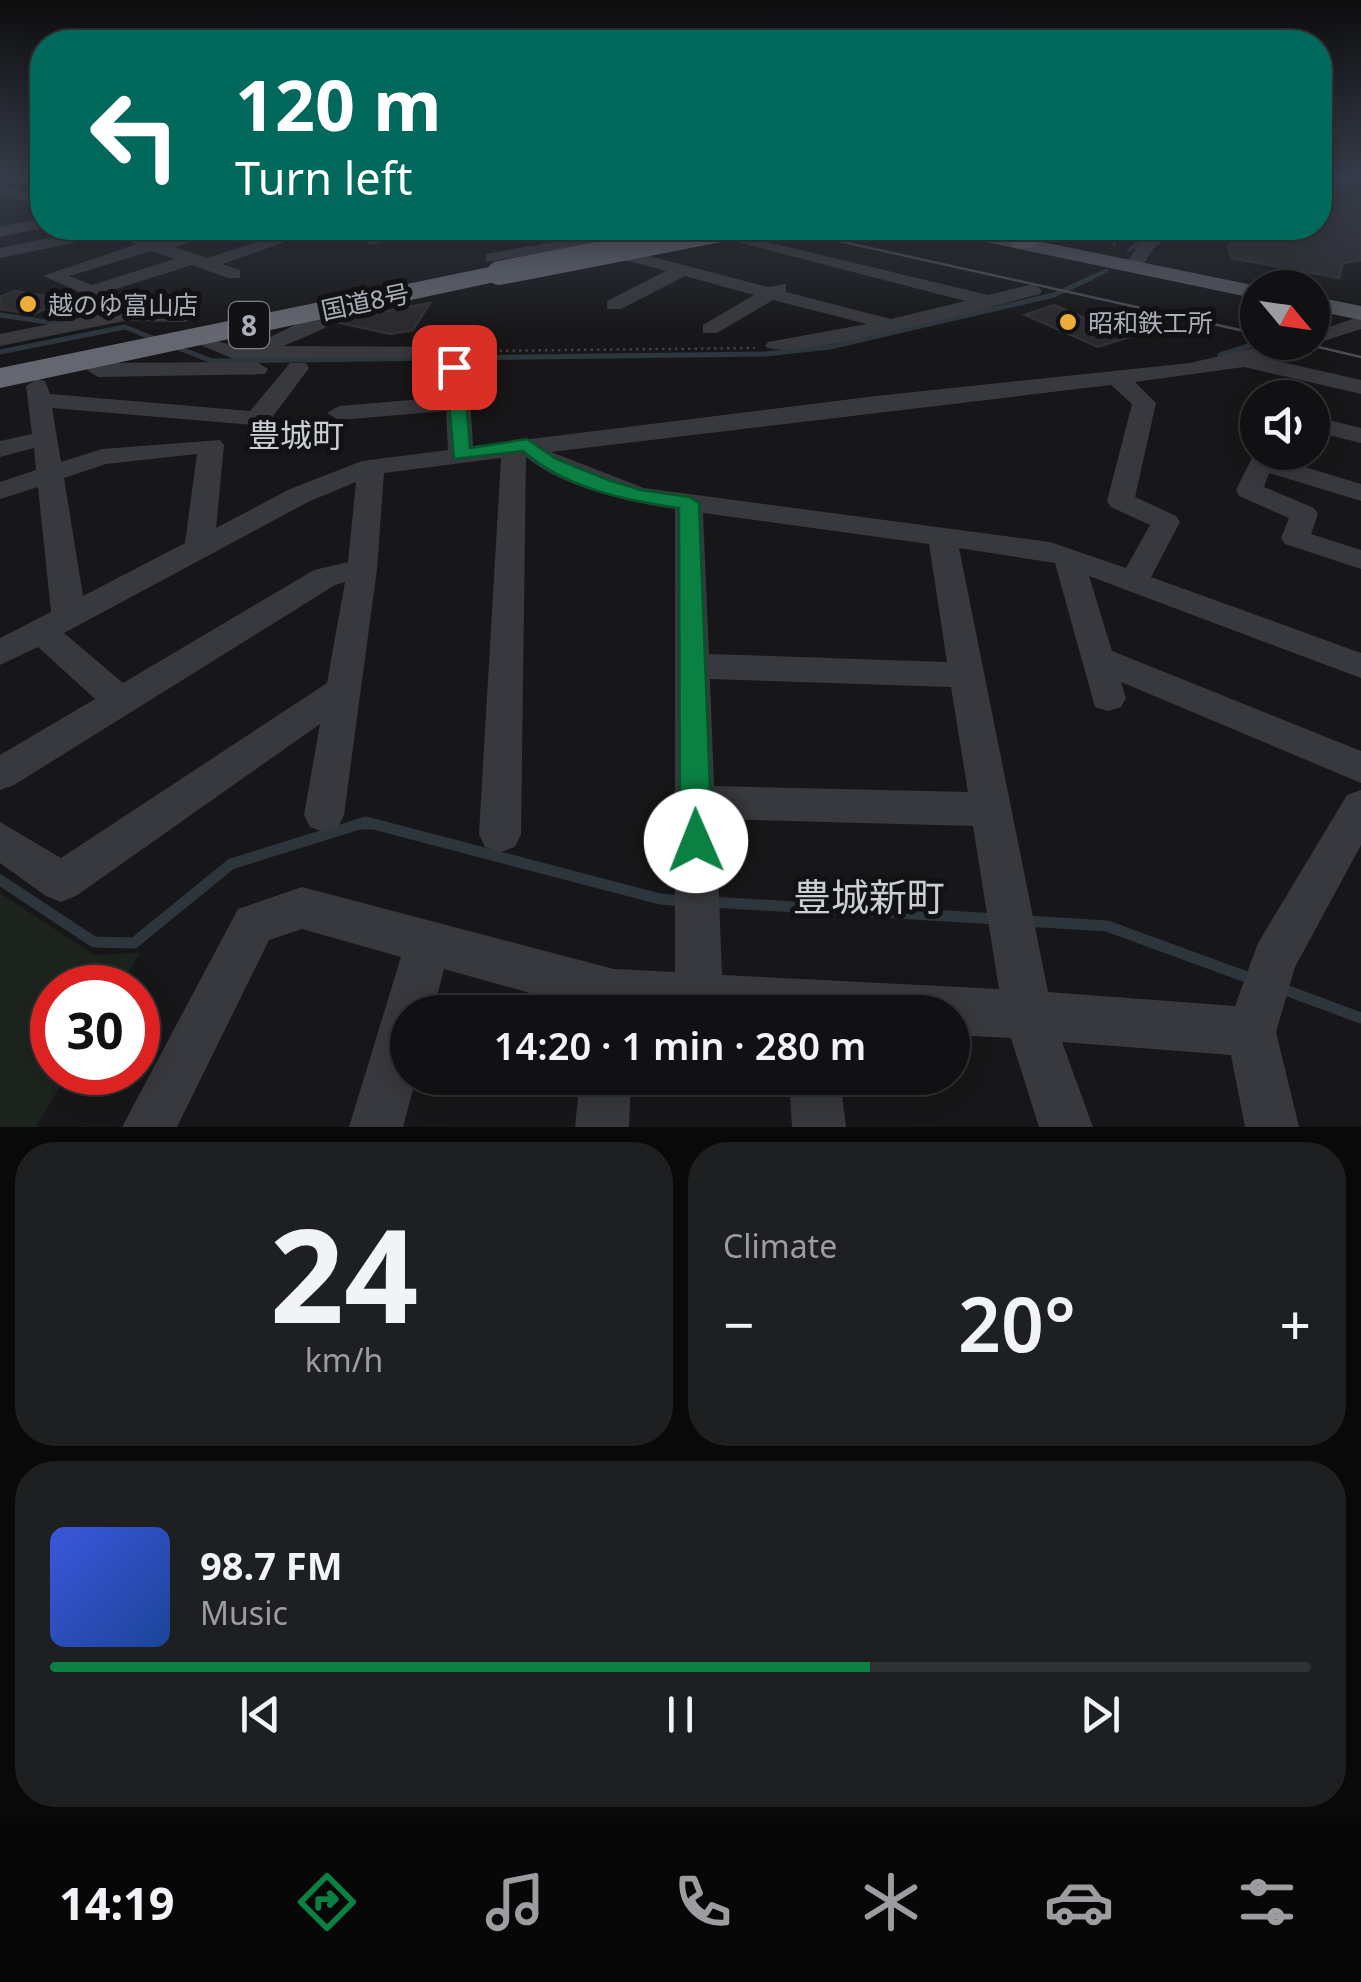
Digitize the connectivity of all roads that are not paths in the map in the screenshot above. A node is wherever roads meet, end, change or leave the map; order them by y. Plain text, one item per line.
1 (62, 240) edge
2 (141, 240) edge
3 (177, 240) edge
4 (275, 240) edge
5 (568, 240) edge
6 (587, 240) edge
7 (625, 240) edge
8 (672, 240) edge
9 (690, 240) edge
10 (755, 240) edge
11 (1042, 240) edge
12 (1155, 240) edge
13 (576, 242) junction
14 (154, 246) junction
15 (0, 254) edge
16 (624, 254) junction
17 (825, 261) junction
18 (199, 262) junction
19 (492, 266) junction
20 (1134, 266) junction
21 (682, 270) junction
22 (535, 273) dead end
23 (234, 274) dead end
24 (1240, 288) edge
25 (1032, 290) dead end
26 (770, 293) junction
27 (988, 301) junction
28 (346, 305) junction
29 (614, 305) dead end
30 (1330, 307) edge
31 (1361, 313) edge
32 (185, 316) dead end
33 (264, 322) junction
34 (1361, 322) edge
35 (892, 325) junction
36 (710, 329) dead end
37 (1330, 333) edge
38 (0, 340) edge
39 (202, 342) dead end
40 (775, 346) road end
41 (234, 353) junction
42 (258, 353) junction
43 (457, 359) junction
44 (1245, 360) joint
45 (0, 368) edge
46 (298, 368) junction
47 (98, 370) dead end
48 (0, 378) edge
49 (1117, 378) junction
50 (1361, 387) edge
51 (457, 402) junction
52 (339, 413) dead end
53 (1330, 428) edge
54 (1361, 436) edge
55 (42, 440) junction
56 (521, 446) junction
57 (0, 449) edge
58 (461, 455) junction
59 (371, 467) junction
60 (1257, 470) edge
61 (1298, 470) edge
62 (48, 474) junction
63 (0, 491) edge
64 (1361, 493) edge
65 (689, 503) junction
66 (942, 538) junction
67 (199, 547) junction
68 (1068, 556) junction
69 (1361, 560) edge
70 (362, 569) junction
71 (1135, 579) junction
72 (53, 623) junction
73 (0, 653) edge
74 (1096, 658) junction
75 (692, 666) junction
76 (1361, 666) edge
77 (967, 675) junction
78 (344, 689) junction
79 (1108, 698) dead end
80 (121, 701) junction
81 (1361, 767) edge
82 (0, 774) edge
83 (695, 802) junction
84 (1361, 807) edge
85 (991, 809) junction
86 (324, 815) dead end
87 (500, 834) dead end
88 (0, 840) edge
89 (428, 942) junction
90 (413, 995) edge
91 (589, 995) edge
92 (699, 995) edge
93 (970, 1013) edge
94 (1028, 1015) junction
95 (1252, 1032) junction
96 (390, 1078) edge
97 (605, 1095) edge
98 (816, 1095) edge
99 (149, 1127) edge
100 (376, 1127) edge
101 (602, 1127) edge
102 (819, 1127) edge
103 (1066, 1127) edge
104 (1272, 1127) edge

1 - 15 street
2 - 14 street
3 - 14 street
4 - 18 street
5 - 13 street
6 - 13 street
7 - 19 highway, 国道8号 / 8
8 - 19 highway, 国道8号 / 8, bridge
9 - 16 street
10 - 17 street
11 - 20 main road
12 - 20 street
13 - 16 street
13 - 19 street
14 - 18 street
14 - 18 street
16 - 21 street
16 - 22 street
17 - 26 street
17 - 27 street
18 - 23 street
19 - 28 highway, 国道8号 / 8
19 - 45 highway, 国道8号 / 8
20 - 24 main road
21 - 26 street
21 - 29 street
25 - 27 street
26 - 35 street
26 - 36 street
27 - 35 street
28 - 33 highway, 国道8号 / 8
28 - 42 street
30 - 31 main road
32 - 38 street
33 - 41 street
33 - 48 highway, 国道8号 / 8
34 - 37 street
35 - 40 street
39 - 41 street
41 - 42 street
42 - 43 street
43 - 46 street
43 - 51 street
44 - 49 street
44 - 50 street
46 - 47 street
46 - 55 street
49 - 56 street
49 - 71 street
51 - 52 street
51 - 58 street
53 - 54 street
55 - 57 street
55 - 62 street
56 - 58 street
56 - 65 street
56 - 87 street
58 - 59 street
59 - 67 street
59 - 70 street
60 - 69 street
61 - 64 street
62 - 63 street
62 - 67 street
62 - 72 street
65 - 66 street
65 - 75 street
66 - 68 street
66 - 77 street
67 - 72 street
68 - 71 street
68 - 74 street
70 - 78 street
70 - 80 street
71 - 76 street
72 - 73 street
72 - 80 street
74 - 79 street
74 - 81 street
75 - 77 street
75 - 83 street
77 - 85 street
78 - 86 street
78 - 88 street
80 - 82 street
83 - 85 street
83 - 92 street
84 - 95 street
85 - 94 street
89 - 90 street
89 - 91 street
89 - 99 street
93 - 94 street
94 - 95 street
94 - 103 street
95 - 104 street
96 - 100 street
97 - 101 street
98 - 102 street

